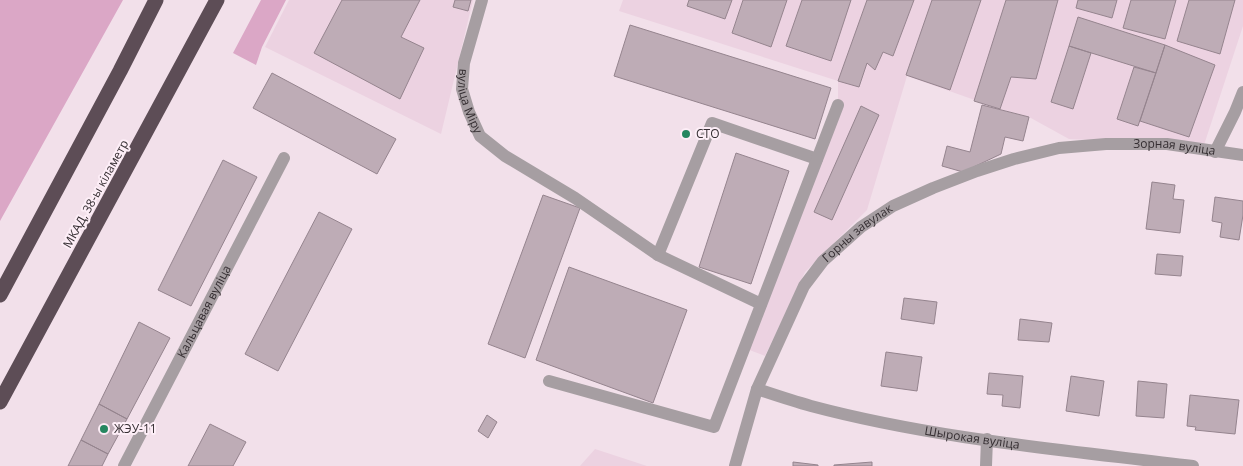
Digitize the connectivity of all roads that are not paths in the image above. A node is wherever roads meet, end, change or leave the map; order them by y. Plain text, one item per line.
1 (156, 0) edge
2 (218, 0) edge
3 (482, 0) edge
4 (1243, 92) edge
5 (838, 105) dead end
6 (1106, 144) joint
7 (1215, 152) junction
8 (1243, 156) edge
9 (284, 158) dead end
10 (817, 159) junction
11 (658, 255) junction
12 (0, 295) edge
13 (761, 304) junction
14 (549, 381) dead end
15 (756, 389) junction
16 (0, 402) edge
17 (987, 439) junction
18 (124, 466) edge
19 (735, 466) edge
20 (986, 466) edge
21 (1193, 466) edge

1 - 12 highway
2 - 16 highway, МКАД, 38-ы кіламетр
3 - 11 street, вуліца Міру
4 - 7 street
5 - 10 street
6 - 7 street, Зорная вуліца
6 - 15 street, Горны завулак
7 - 8 street, Зорная вуліца
9 - 18 street, Кальцавая вуліца
10 - 11 street
10 - 13 street
11 - 13 street, вуліца Міру
13 - 14 street
15 - 17 street, Шырокая вуліца
15 - 19 street, Горны завулак
17 - 20 street
17 - 21 street, Шырокая вуліца

